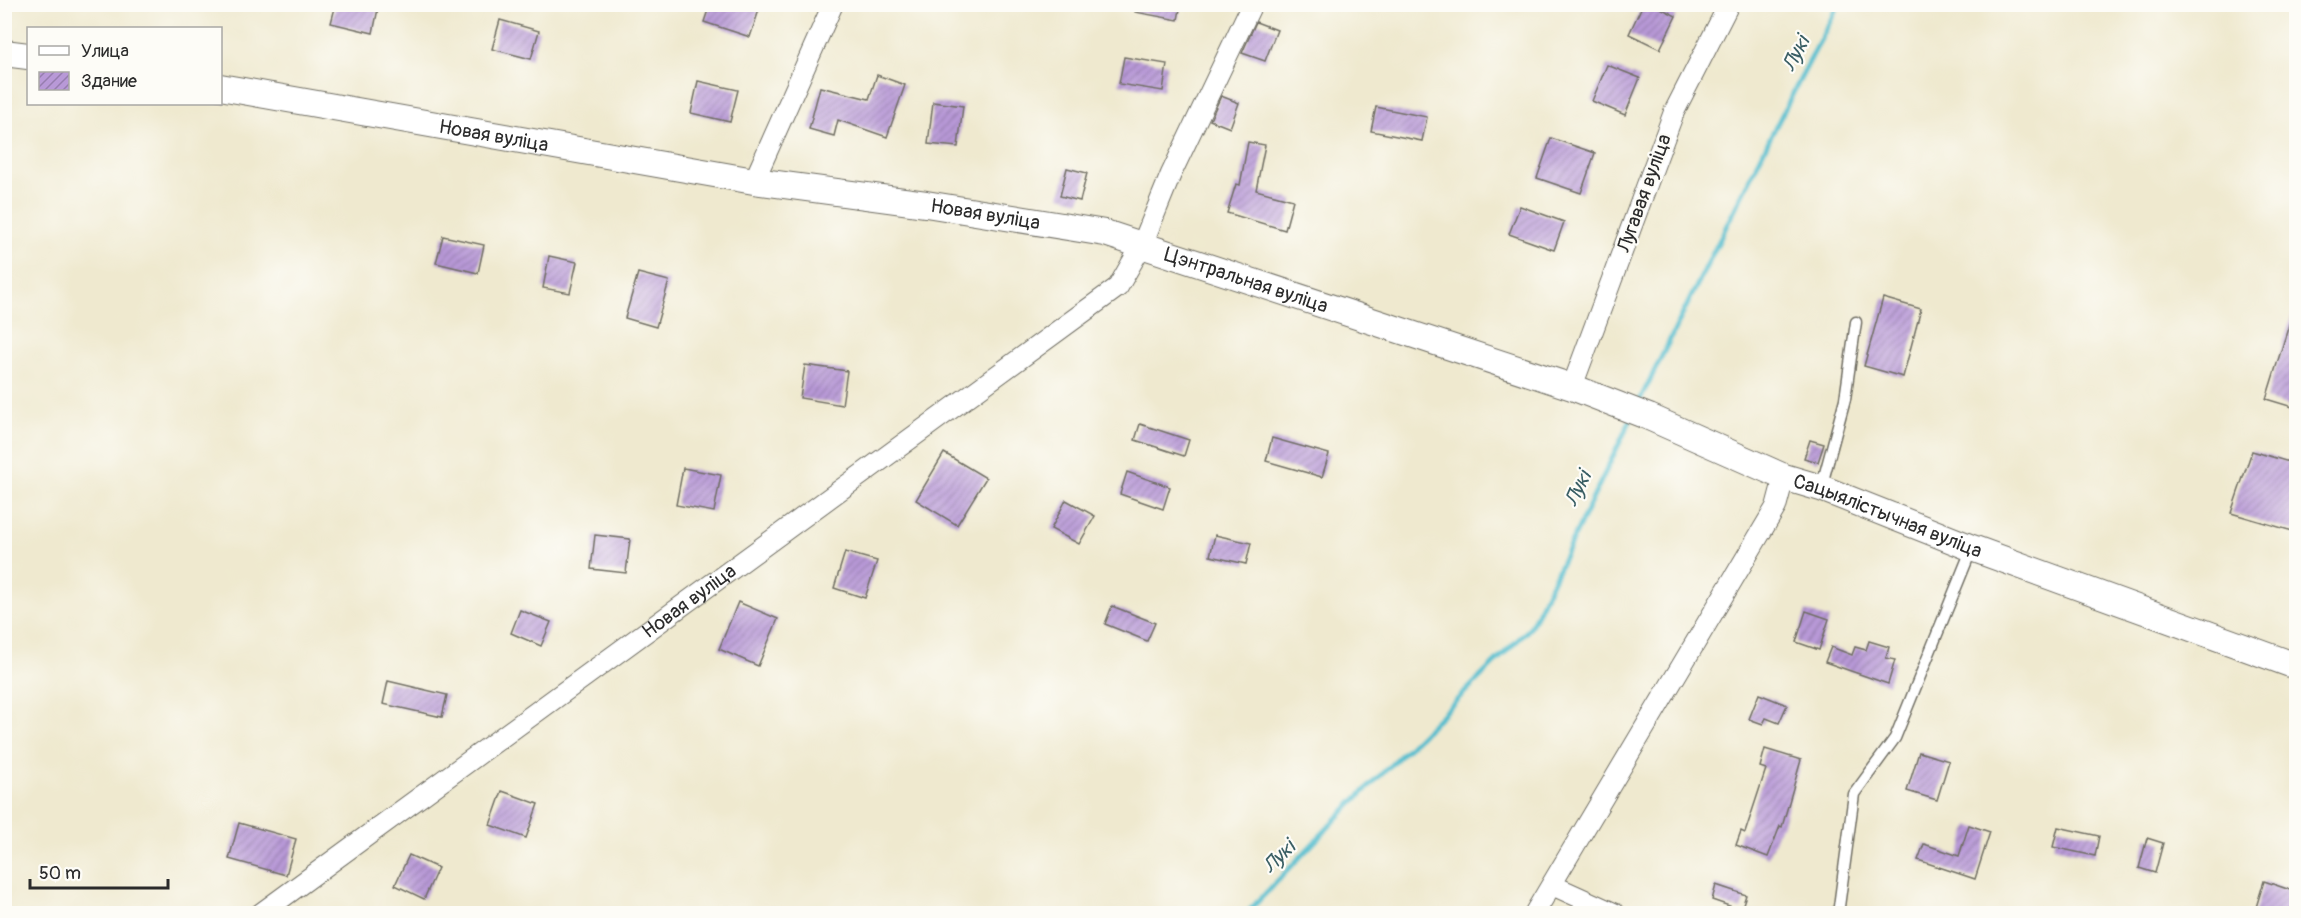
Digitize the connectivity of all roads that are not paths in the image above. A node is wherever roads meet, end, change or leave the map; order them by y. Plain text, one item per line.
1 (833, 4) edge
2 (1252, 4) edge
3 (1729, 4) edge
4 (4, 52) edge
5 (27, 56) edge
6 (226, 88) edge
7 (754, 180) junction
8 (1142, 245) junction
9 (1856, 322) dead end
10 (1572, 387) junction
11 (1784, 477) junction
12 (1821, 488) junction
13 (1972, 548) junction
14 (2296, 666) edge
15 (1552, 885) junction
16 (260, 914) edge
17 (1534, 914) edge
18 (1616, 914) edge
19 (1838, 914) edge

1 - 7 street
2 - 8 street, Цэнтральная вуліца
3 - 10 street, Лугавая вуліца
4 - 5 street
6 - 7 street, Новая вуліца
7 - 8 street, Новая вуліца
8 - 10 street, Цэнтральная вуліца
8 - 16 street, Новая вуліца
9 - 12 lane
10 - 11 street, Цэнтральная вуліца
11 - 12 street, Сацыялістычная вуліца
11 - 15 street, Сацыялістычная вуліца
12 - 13 street, Сацыялістычная вуліца
13 - 14 street, Сацыялістычная вуліца
13 - 19 lane
15 - 17 street, Сацыялістычная вуліца
15 - 18 street

